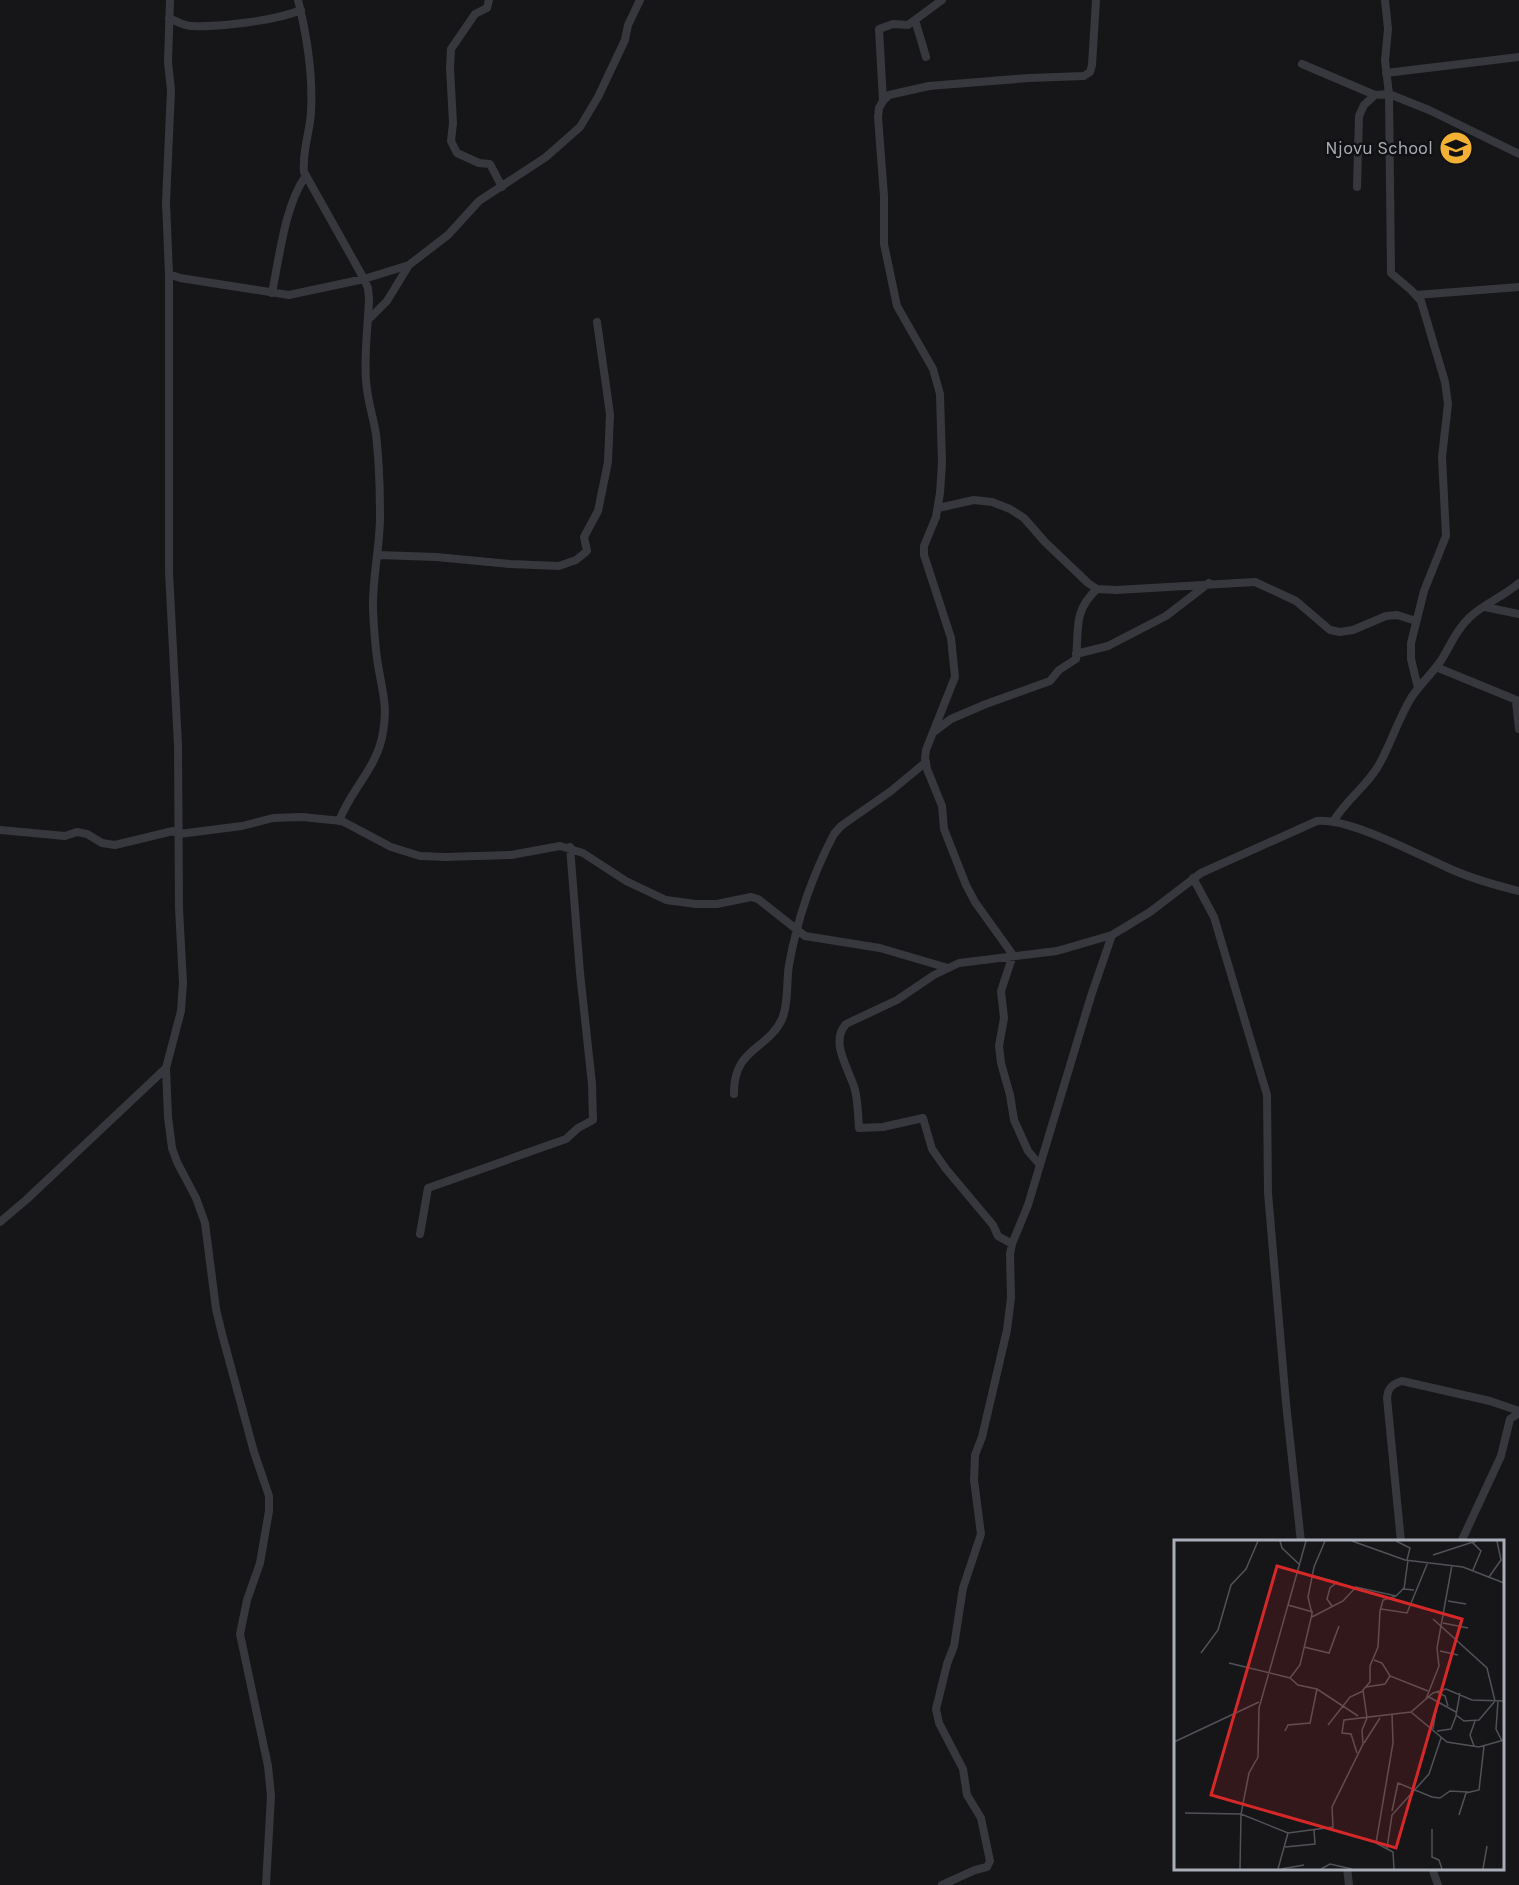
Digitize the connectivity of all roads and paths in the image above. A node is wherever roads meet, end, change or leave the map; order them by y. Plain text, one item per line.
1 (170, 0) edge
2 (298, 0) edge
3 (489, 0) edge
4 (640, 0) edge
5 (942, 0) edge
6 (1096, 0) edge
7 (1385, 0) edge
8 (301, 10) junction
9 (169, 18) junction
10 (915, 20) junction
11 (926, 57) dead end
12 (1519, 57) edge
13 (1302, 64) dead end
14 (1386, 73) junction
15 (1389, 94) junction
16 (1376, 95) junction
17 (883, 101) junction
18 (1519, 154) edge
19 (305, 177) junction
20 (1357, 187) dead end
21 (502, 188) junction
22 (409, 265) junction
23 (170, 274) junction
24 (364, 279) junction
25 (1519, 288) edge
26 (272, 294) junction
27 (1416, 295) junction
28 (368, 320) junction
29 (597, 322) dead end
30 (938, 508) junction
31 (378, 555) junction
32 (1209, 583) junction
33 (1519, 583) edge
34 (1096, 589) junction
35 (1485, 607) junction
36 (1519, 614) edge
37 (1416, 621) junction
38 (1076, 654) junction
39 (1436, 668) junction
40 (1419, 688) junction
41 (1517, 701) edge
42 (1519, 729) edge
43 (934, 732) junction
44 (926, 762) junction
45 (339, 821) junction
46 (1333, 822) junction
47 (0, 830) edge
48 (179, 834) junction
49 (570, 848) junction
50 (1193, 878) junction
51 (1519, 891) edge
52 (797, 930) junction
53 (1112, 935) junction
54 (1013, 956) junction
55 (948, 968) junction
56 (166, 1068) junction
57 (734, 1094) dead end
58 (1040, 1165) junction
59 (0, 1222) edge
60 (420, 1234) dead end
61 (1012, 1244) junction
62 (1519, 1412) edge
63 (1301, 1540) edge
64 (1401, 1540) edge
65 (1462, 1540) edge
66 (1347, 1870) edge
67 (1432, 1870) edge
68 (266, 1885) edge
69 (942, 1885) edge
70 (1349, 1885) edge
71 (1438, 1885) edge

1 - 9 street
2 - 8 street
3 - 21 street
4 - 21 street
5 - 10 street
6 - 17 street
7 - 14 street
8 - 9 street
8 - 19 street
9 - 23 street
10 - 11 street
10 - 17 street
12 - 14 street
13 - 16 street
14 - 15 street
15 - 16 street
15 - 18 street
15 - 27 street
16 - 20 street
17 - 30 street
19 - 24 street
19 - 26 street
21 - 22 street
22 - 24 street
22 - 28 street
23 - 26 street
23 - 48 street
24 - 26 street
24 - 28 street
25 - 27 street
27 - 37 street
28 - 31 street
29 - 31 street
30 - 34 street
30 - 43 street
31 - 45 street
32 - 34 street
32 - 37 street
32 - 38 street
33 - 35 street
34 - 38 street
35 - 36 street
35 - 39 street
37 - 40 street
38 - 43 street
39 - 40 street
39 - 41 street
40 - 46 street
41 - 42 street
43 - 44 street
44 - 52 street
44 - 54 street
45 - 48 street
45 - 49 street
46 - 50 street
46 - 51 street
47 - 48 street
48 - 56 street
49 - 52 street
49 - 60 street
50 - 53 street
50 - 63 street
52 - 55 street
52 - 57 street
53 - 54 street
53 - 58 street
54 - 55 street
54 - 58 street
55 - 61 street
56 - 59 street
56 - 68 street
58 - 61 street
61 - 69 street
62 - 64 street
62 - 65 street
66 - 70 street
67 - 71 street

